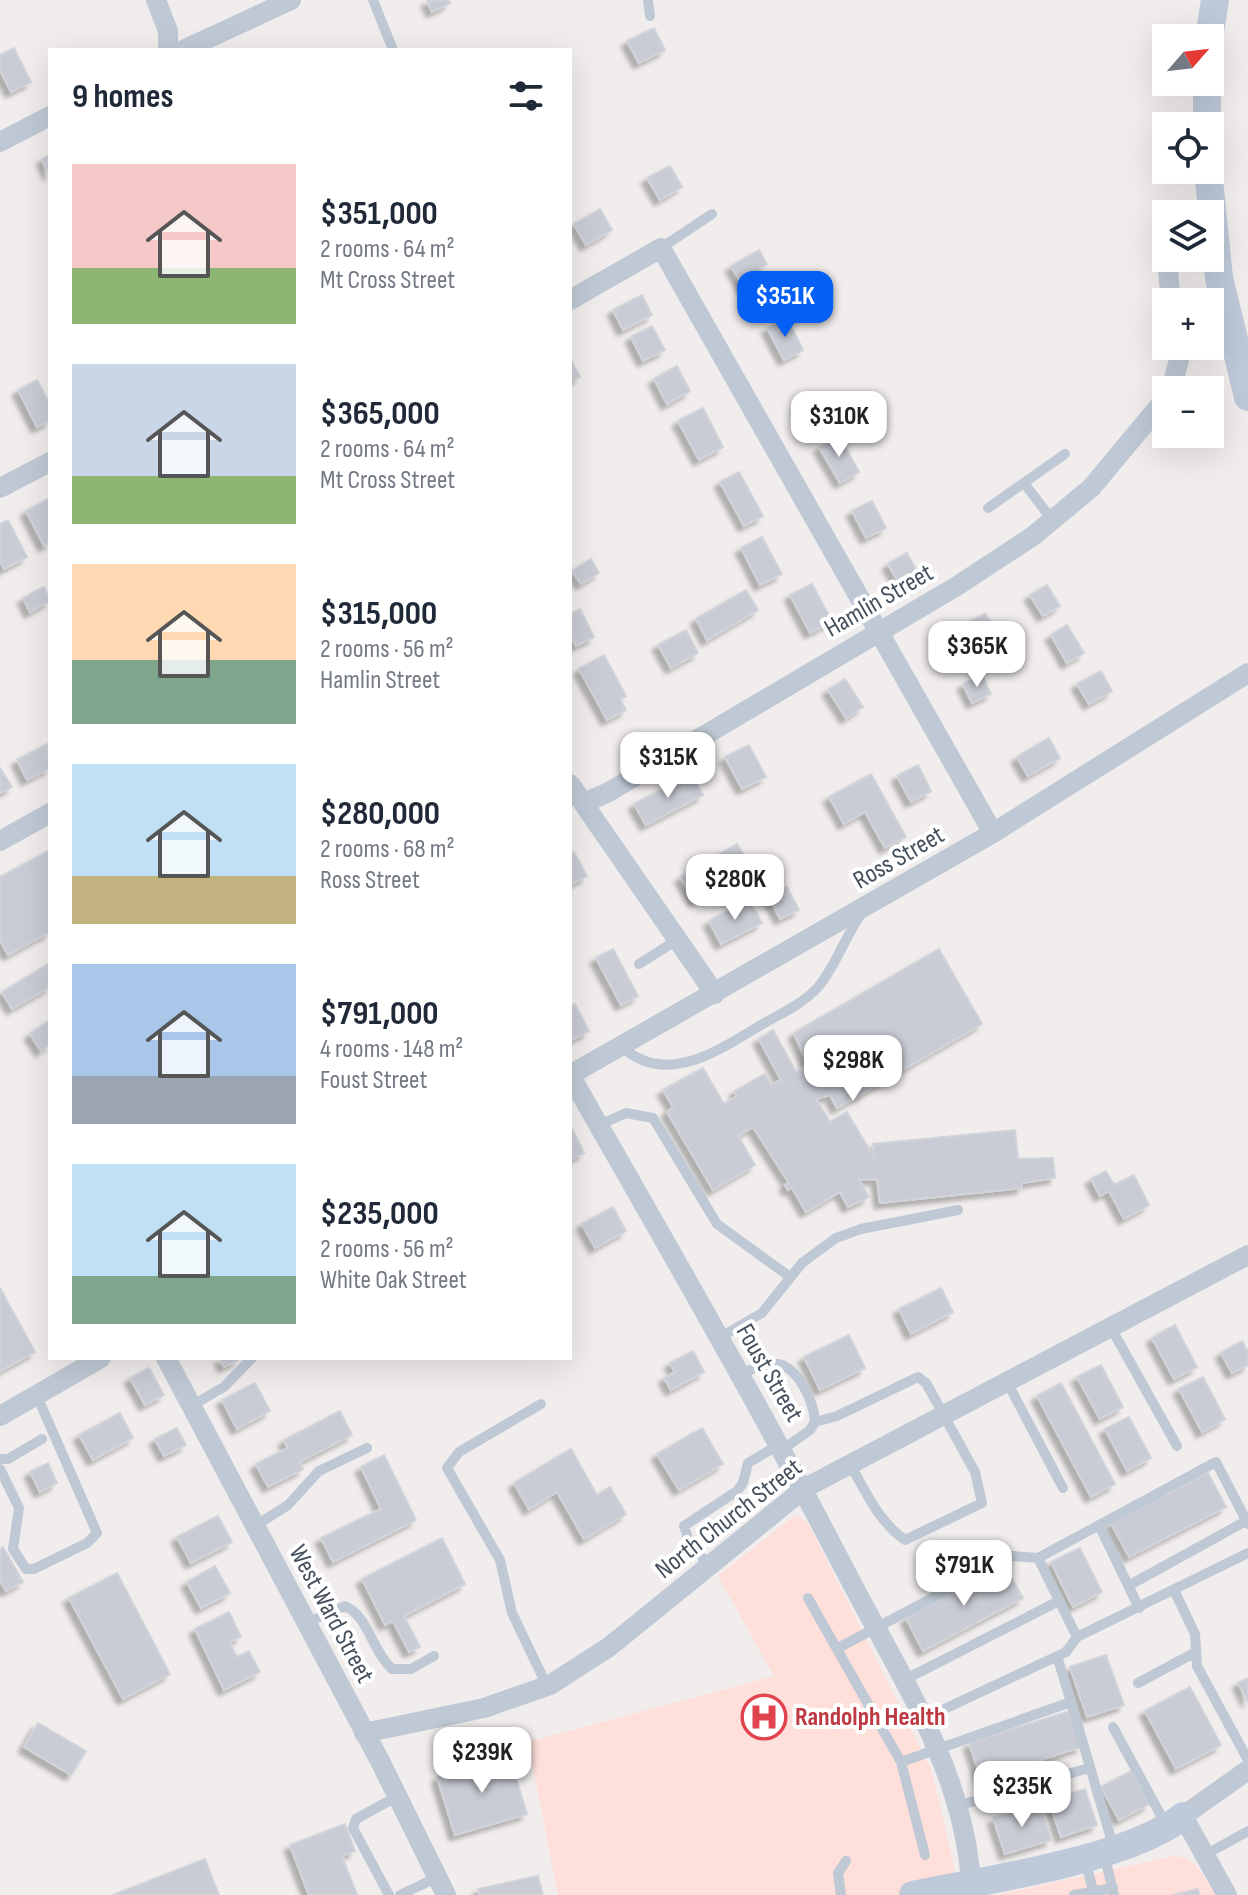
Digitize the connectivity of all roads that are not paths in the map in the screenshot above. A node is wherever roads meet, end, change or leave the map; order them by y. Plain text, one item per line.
1 (156, 0) edge
2 (291, 0) edge
3 (373, 0) edge
4 (648, 0) edge
5 (1215, 0) edge
6 (650, 16) dead end
7 (1211, 24) edge
8 (168, 48) edge
9 (187, 48) edge
10 (392, 48) edge
11 (48, 117) edge
12 (0, 142) edge
13 (712, 214) dead end
14 (661, 248) junction
15 (1218, 272) edge
16 (572, 299) edge
17 (1248, 397) edge
18 (1152, 415) edge
19 (1065, 454) dead end
20 (48, 463) edge
21 (1024, 483) junction
22 (0, 488) edge
23 (988, 508) dead end
24 (1053, 521) junction
25 (878, 630) junction
26 (1248, 673) edge
27 (572, 787) edge
28 (583, 803) junction
29 (48, 814) edge
30 (993, 833) junction
31 (0, 841) edge
32 (866, 908) junction
33 (677, 940) junction
34 (639, 964) dead end
35 (715, 994) junction
36 (621, 1046) junction
37 (572, 1074) edge
38 (572, 1078) edge
39 (599, 1125) junction
40 (958, 1210) dead end
41 (1248, 1255) edge
42 (790, 1277) junction
43 (1110, 1326) junction
44 (719, 1338) junction
45 (98, 1360) edge
46 (167, 1360) edge
47 (250, 1360) edge
48 (740, 1374) junction
49 (1006, 1380) junction
50 (37, 1396) junction
51 (541, 1404) dead end
52 (191, 1406) junction
53 (944, 1413) junction
54 (0, 1416) edge
55 (815, 1422) junction
56 (42, 1439) dead end
57 (1177, 1446) dead end
58 (781, 1447) junction
59 (367, 1448) dead end
60 (0, 1459) edge
61 (850, 1464) junction
62 (0, 1469) edge
63 (805, 1488) junction
64 (1063, 1488) dead end
65 (1247, 1523) edge
66 (1099, 1525) junction
67 (255, 1526) junction
68 (1248, 1553) edge
69 (1038, 1558) junction
70 (709, 1566) junction
71 (1128, 1586) junction
72 (1174, 1590) junction
73 (808, 1598) dead end
74 (1059, 1601) junction
75 (1139, 1608) junction
76 (306, 1623) junction
77 (875, 1629) junction
78 (1077, 1637) junction
79 (838, 1648) junction
80 (1196, 1652) junction
81 (434, 1656) dead end
82 (1057, 1656) junction
83 (902, 1681) junction
84 (1138, 1683) dead end
85 (547, 1686) junction
86 (1071, 1702) junction
87 (923, 1719) junction
88 (1113, 1727) dead end
89 (364, 1733) junction
90 (938, 1748) junction
91 (1248, 1760) edge
92 (901, 1762) junction
93 (1089, 1768) junction
94 (1248, 1770) edge
95 (398, 1796) junction
96 (957, 1806) junction
97 (1176, 1822) junction
98 (1248, 1831) edge
99 (1101, 1853) junction
100 (925, 1855) dead end
101 (1205, 1855) junction
102 (846, 1861) dead end
103 (443, 1886) edge
104 (971, 1889) edge
105 (1114, 1891) edge
106 (1094, 1893) edge
107 (389, 1895) edge
108 (400, 1895) edge
109 (841, 1895) edge
110 (913, 1895) edge
111 (1074, 1895) edge
112 (1227, 1895) edge

1 - 8 street
2 - 9 street
3 - 10 lane
4 - 6 lane
5 - 7 main road
11 - 12 street
13 - 14 lane
14 - 16 street
14 - 25 street
15 - 17 main road
18 - 24 street, Hamlin Street
19 - 21 lane
20 - 22 street
21 - 23 lane
21 - 24 lane
24 - 25 street, Hamlin Street
25 - 28 street, Hamlin Street
25 - 30 street
26 - 30 street, Ross Street
27 - 28 street
28 - 33 street
29 - 31 street
30 - 32 street, Ross Street
32 - 35 street, Ross Street
32 - 36 lane
33 - 34 lane
33 - 35 street
35 - 36 street, Ross Street
36 - 37 street, Ross Street
38 - 39 street, Foust Street
39 - 42 lane
39 - 44 street, Foust Street
40 - 42 lane
41 - 43 street, North Church Street
42 - 44 lane
43 - 49 street, North Church Street
43 - 57 lane
44 - 48 street, Foust Street
45 - 50 street
46 - 52 street, West Ward Street
47 - 52 lane
48 - 55 lane
48 - 58 street, Foust Street
49 - 53 street, North Church Street
49 - 64 lane
50 - 54 street
50 - 62 lane
51 - 85 lane
52 - 67 street, West Ward Street
53 - 55 lane
53 - 61 street, North Church Street
53 - 61 lane
55 - 58 lane
56 - 60 lane
58 - 63 street, Foust Street
58 - 70 lane
59 - 67 lane
61 - 63 street, North Church Street
63 - 70 street, North Church Street
63 - 77 street, Foust Street
65 - 66 lane
65 - 71 lane
66 - 69 lane
66 - 71 lane
67 - 76 street, West Ward Street
68 - 72 lane
69 - 74 lane
69 - 77 lane
70 - 85 street, North Church Street
71 - 75 lane
72 - 75 lane
72 - 80 lane
73 - 79 lane
74 - 78 lane
74 - 83 lane
75 - 78 lane
76 - 81 lane
76 - 89 street, West Ward Street
77 - 79 lane
77 - 83 street, Foust Street
78 - 82 lane
79 - 92 lane
80 - 84 lane
80 - 91 lane
82 - 86 lane
82 - 87 lane
83 - 87 street, Foust Street
85 - 89 street, North Church Street
86 - 90 lane
86 - 93 lane
87 - 90 street, Foust Street
88 - 97 lane
89 - 95 street, West Ward Street
90 - 92 lane
90 - 96 street, Foust Street
92 - 100 lane
93 - 96 lane
93 - 99 lane
94 - 97 street
95 - 103 street, West Ward Street
95 - 107 lane
96 - 104 street, Foust Street
97 - 99 main road
97 - 101 street
98 - 101 lane
99 - 104 main road
99 - 105 lane
99 - 106 lane
101 - 112 street
102 - 109 lane
103 - 108 lane
104 - 110 main road
105 - 106 lane
106 - 111 lane

